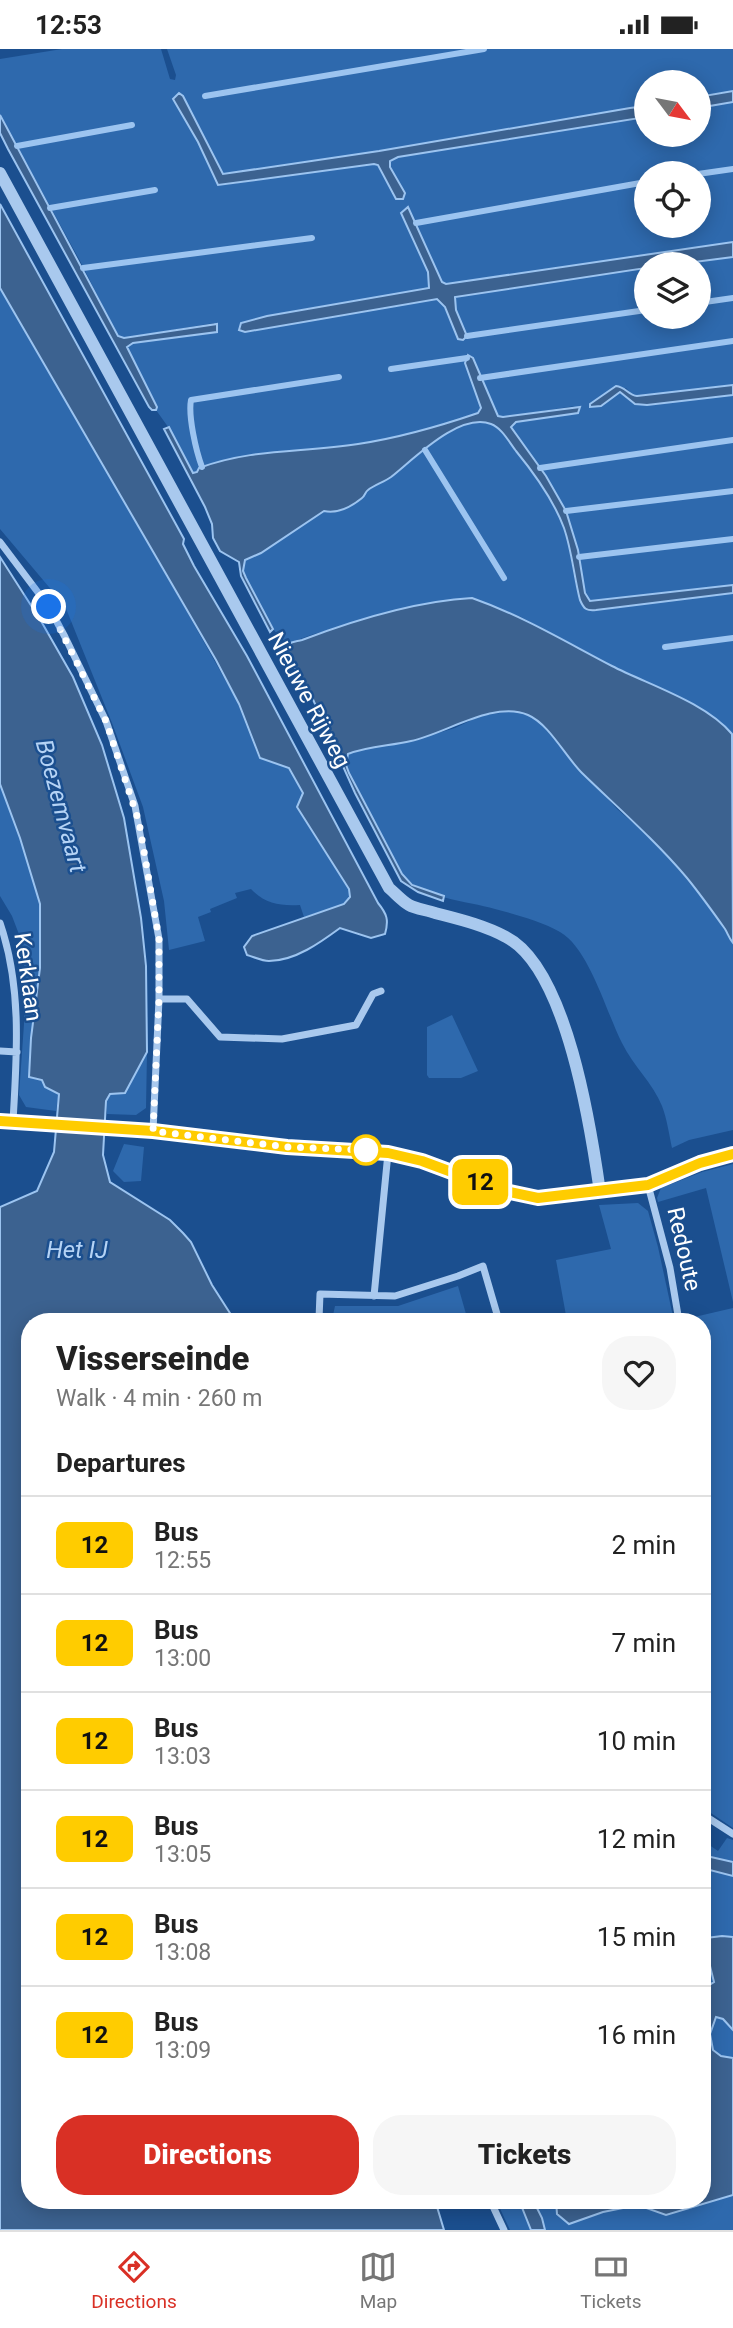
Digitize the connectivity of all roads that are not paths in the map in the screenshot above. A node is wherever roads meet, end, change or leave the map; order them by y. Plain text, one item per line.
1 (0, 173) edge
2 (0, 543) edge
3 (0, 923) edge
4 (381, 991) dead end
5 (159, 999) junction
6 (0, 1051) edge
7 (17, 1052) junction
8 (6, 1121) edge
9 (153, 1131) junction
10 (388, 1153) junction
11 (733, 1154) edge
12 (648, 1185) junction
13 (600, 1192) junction
14 (374, 1296) junction
15 (319, 1313) edge
16 (497, 1313) edge
17 (676, 1313) edge
18 (711, 1820) edge
19 (733, 1834) edge
20 (494, 2209) edge
21 (504, 2230) edge

1 - 13 street, Nieuwe Rijweg
2 - 5 street
3 - 7 street, Kerklaan
4 - 5 street
5 - 9 street
6 - 7 street
7 - 8 street, Kerklaan
8 - 9 street
9 - 10 street
10 - 13 street
10 - 14 street
11 - 12 street
12 - 13 street
12 - 17 street, Redoute
14 - 15 street
14 - 16 street
18 - 19 street
20 - 21 street

